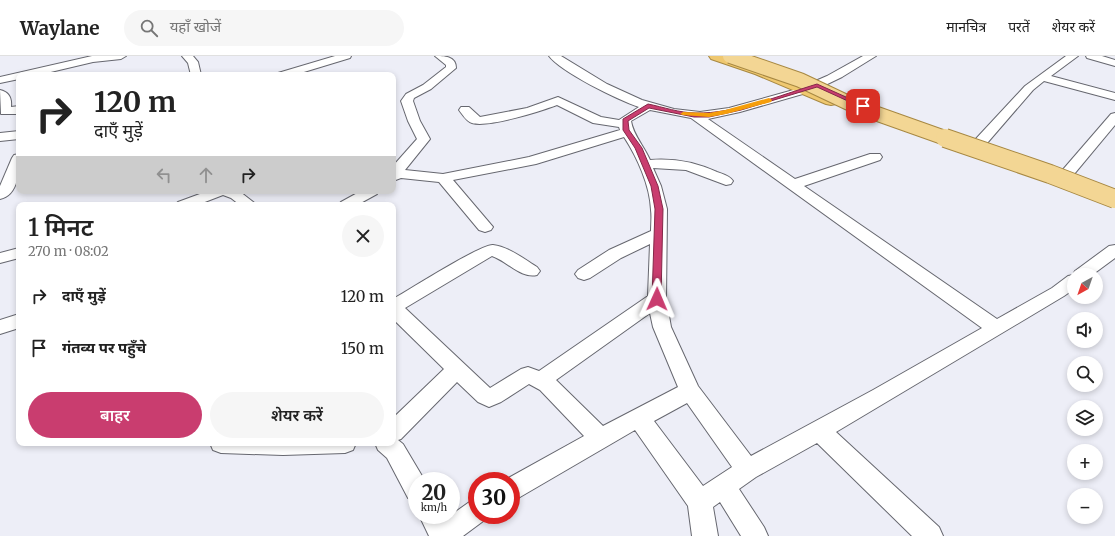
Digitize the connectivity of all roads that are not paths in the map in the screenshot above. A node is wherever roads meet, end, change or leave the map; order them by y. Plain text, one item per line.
1 (121, 56) edge
2 (189, 56) edge
3 (346, 56) edge
4 (440, 56) edge
5 (554, 56) edge
6 (715, 56) edge
7 (730, 56) edge
8 (736, 56) edge
9 (871, 56) edge
10 (1073, 56) edge
11 (1092, 56) edge
12 (91, 58) edge
13 (1115, 63) edge
14 (36, 72) edge
15 (195, 72) edge
16 (292, 72) edge
17 (16, 77) edge
18 (1042, 77) junction
19 (0, 80) edge
20 (811, 88) junction
21 (0, 93) edge
22 (1115, 97) edge
23 (407, 101) junction
24 (396, 105) edge
25 (648, 106) junction
26 (16, 110) edge
27 (466, 110) dead end
28 (694, 115) junction
29 (1113, 122) edge
30 (626, 128) junction
31 (16, 135) edge
32 (0, 137) edge
33 (977, 146) junction
34 (875, 156) dead end
35 (646, 164) junction
36 (16, 165) edge
37 (396, 176) edge
38 (1065, 176) junction
39 (443, 178) junction
40 (726, 181) dead end
41 (792, 185) junction
42 (214, 194) edge
43 (234, 194) edge
44 (366, 194) edge
45 (0, 195) edge
46 (1115, 195) edge
47 (1115, 199) edge
48 (191, 202) edge
49 (245, 202) edge
50 (352, 202) edge
51 (1115, 207) edge
52 (485, 227) dead end
53 (658, 234) junction
54 (1115, 250) edge
55 (16, 254) edge
56 (0, 258) edge
57 (1091, 268) edge
58 (531, 271) dead end
59 (584, 274) dead end
60 (1067, 285) edge
61 (657, 299) junction
62 (396, 306) edge
63 (396, 311) edge
64 (16, 322) edge
65 (0, 327) edge
66 (996, 328) junction
67 (457, 370) junction
68 (540, 380) junction
69 (690, 391) junction
70 (639, 418) junction
71 (396, 429) edge
72 (820, 431) junction
73 (601, 438) junction
74 (270, 446) edge
75 (321, 446) edge
76 (389, 446) edge
77 (748, 470) junction
78 (408, 474) edge
79 (520, 484) edge
80 (724, 486) junction
81 (700, 502) junction
82 (468, 515) edge
83 (438, 529) edge
84 (706, 536) edge
85 (755, 536) edge
86 (930, 536) edge

1 - 12 street
2 - 15 street
3 - 16 street
4 - 23 street
5 - 25 street
6 - 20 highway
7 - 47 main road, bridge
8 - 20 highway
9 - 20 street
10 - 18 street
11 - 13 street
12 - 14 street
17 - 19 street
18 - 22 street
18 - 33 street
20 - 28 street
20 - 33 highway
20 - 51 highway
21 - 26 street
23 - 24 street
23 - 37 street
25 - 28 street
25 - 30 street
27 - 30 street
28 - 41 street
29 - 38 street
30 - 35 street
30 - 39 street
31 - 32 street
33 - 38 highway
34 - 41 street
35 - 40 street
35 - 53 street
36 - 45 street
37 - 39 street
38 - 46 highway
39 - 52 street
41 - 66 street
42 - 48 street
43 - 49 street
44 - 50 street
53 - 59 street
53 - 61 street
54 - 57 street
55 - 56 street
58 - 62 street
60 - 66 street
61 - 68 street
61 - 69 street
63 - 67 street
64 - 65 street
66 - 72 street
67 - 68 street
67 - 71 street
68 - 73 street
69 - 70 street
69 - 77 street
70 - 73 street
70 - 81 street
72 - 77 street
72 - 86 street
73 - 79 street
74 - 75 street
76 - 78 street
77 - 80 street
80 - 81 street
80 - 85 street
81 - 84 street
82 - 83 street

